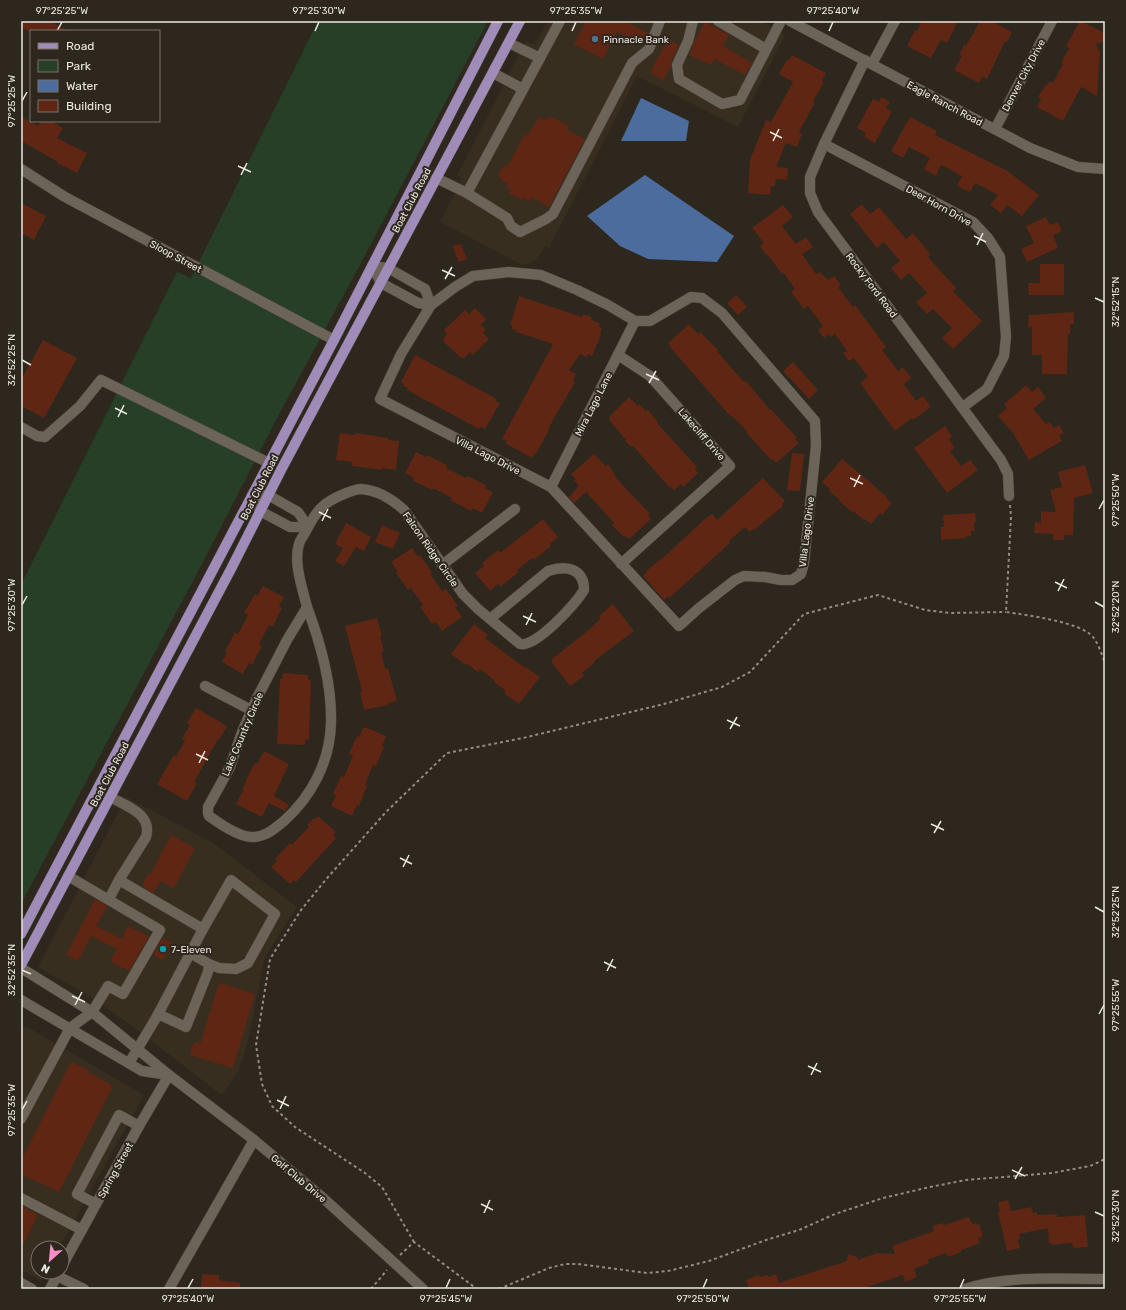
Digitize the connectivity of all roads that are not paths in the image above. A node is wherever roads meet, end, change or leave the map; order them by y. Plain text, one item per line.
1 (498, 21) edge
2 (520, 21) edge
3 (560, 21) edge
4 (660, 21) edge
5 (693, 21) edge
6 (781, 21) edge
7 (791, 21) edge
8 (895, 21) edge
9 (1052, 21) edge
10 (721, 22) edge
11 (509, 43) junction
12 (766, 49) junction
13 (540, 58) junction
14 (868, 62) junction
15 (492, 73) junction
16 (523, 89) junction
17 (995, 129) junction
18 (824, 144) junction
19 (21, 169) edge
20 (1105, 169) edge
21 (436, 178) junction
22 (467, 194) junction
23 (372, 266) junction
24 (388, 268) junction
25 (380, 283) junction
26 (431, 305) junction
27 (635, 321) junction
28 (334, 340) junction
29 (618, 355) junction
30 (963, 407) junction
31 (21, 427) edge
32 (268, 463) junction
33 (551, 487) junction
34 (252, 495) junction
35 (268, 495) junction
36 (1009, 496) road end
37 (515, 509) dead end
38 (260, 511) junction
39 (308, 527) junction
40 (621, 564) junction
41 (442, 565) junction
42 (308, 607) junction
43 (490, 619) junction
44 (205, 686) dead end
45 (251, 710) junction
46 (110, 798) junction
47 (68, 876) junction
48 (119, 880) junction
49 (109, 899) junction
50 (203, 929) junction
51 (21, 934) edge
52 (190, 953) junction
53 (209, 964) junction
54 (21, 966) edge
55 (21, 1000) edge
56 (92, 1012) junction
57 (158, 1014) junction
58 (70, 1028) junction
59 (138, 1048) junction
60 (129, 1063) junction
61 (169, 1075) junction
62 (21, 1119) edge
63 (139, 1126) junction
64 (254, 1140) junction
65 (21, 1198) edge
66 (96, 1204) junction
67 (82, 1230) junction
68 (70, 1252) edge
69 (1105, 1279) edge
70 (55, 1280) edge
71 (68, 1280) edge
72 (21, 1283) edge
73 (979, 1287) edge
74 (168, 1288) edge
75 (32, 1289) edge
76 (50, 1289) edge
77 (84, 1289) edge
78 (423, 1289) edge
79 (966, 1289) edge

1 - 23 main road, Boat Club Road
2 - 11 main road, Boat Club Road
3 - 13 street
4 - 22 street
5 - 12 street
6 - 12 street
7 - 14 street, Eagle Ranch Road
8 - 14 street, Rocky Ford Road
9 - 17 street, Denver City Drive
10 - 12 street
11 - 13 street
11 - 15 main road, Boat Club Road
13 - 16 street
14 - 17 street, Eagle Ranch Road
14 - 18 street, Rocky Ford Road
15 - 16 street
15 - 21 main road, Boat Club Road
16 - 22 street
17 - 20 street, Eagle Ranch Road
18 - 30 street, Rocky Ford Road
18 - 30 street, Deer Horn Drive
19 - 28 street, Sloop Street
21 - 22 street
21 - 24 main road, Boat Club Road
23 - 24 street
23 - 25 street
23 - 28 main road, Boat Club Road
24 - 25 main road, Boat Club Road
24 - 26 street
25 - 26 street
25 - 35 main road, Boat Club Road
26 - 27 street, Villa Lago Drive
26 - 33 street, Villa Lago Drive
27 - 29 street, Mira Lago Lane
27 - 40 street, Villa Lago Drive
28 - 32 main road, Boat Club Road
29 - 33 street, Mira Lago Lane
29 - 40 street, Lakecliff Drive
30 - 36 street, Rocky Ford Road
31 - 32 street
32 - 34 main road, Boat Club Road
33 - 40 street, Villa Lago Drive
34 - 35 street
34 - 38 street
34 - 51 main road, Boat Club Road
35 - 38 main road, Boat Club Road
35 - 39 street
37 - 41 street
38 - 39 street
38 - 46 main road, Boat Club Road
39 - 41 street, Falcon Ridge Circle
39 - 42 street, Lake Country Circle
41 - 43 street, Falcon Ridge Circle
42 - 45 street, Lake Country Circle
42 - 45 street, Lake Country Circle
43 - 43 street, Falcon Ridge Circle
44 - 45 street
46 - 47 main road, Boat Club Road
46 - 48 street
47 - 49 street
47 - 54 main road, Boat Club Road
48 - 49 street
48 - 50 street
49 - 56 street
50 - 52 street
50 - 53 street
52 - 53 street
52 - 57 street
53 - 57 street
54 - 56 street, Golf Club Drive
55 - 58 street, Golf Club Drive
56 - 58 street
56 - 59 street, Golf Club Drive
57 - 59 street
58 - 60 street, Golf Club Drive
58 - 62 street
59 - 60 street
59 - 61 street, Golf Club Drive
60 - 61 street, Golf Club Drive
61 - 63 street, Spring Street
61 - 64 street, Golf Club Drive
63 - 66 street, Spring Street
63 - 66 street
64 - 74 street
64 - 78 street, Golf Club Drive
65 - 67 street
66 - 67 street, Spring Street
67 - 68 street, Spring Street
69 - 73 street
70 - 76 street
71 - 77 street
72 - 75 street
73 - 79 street

